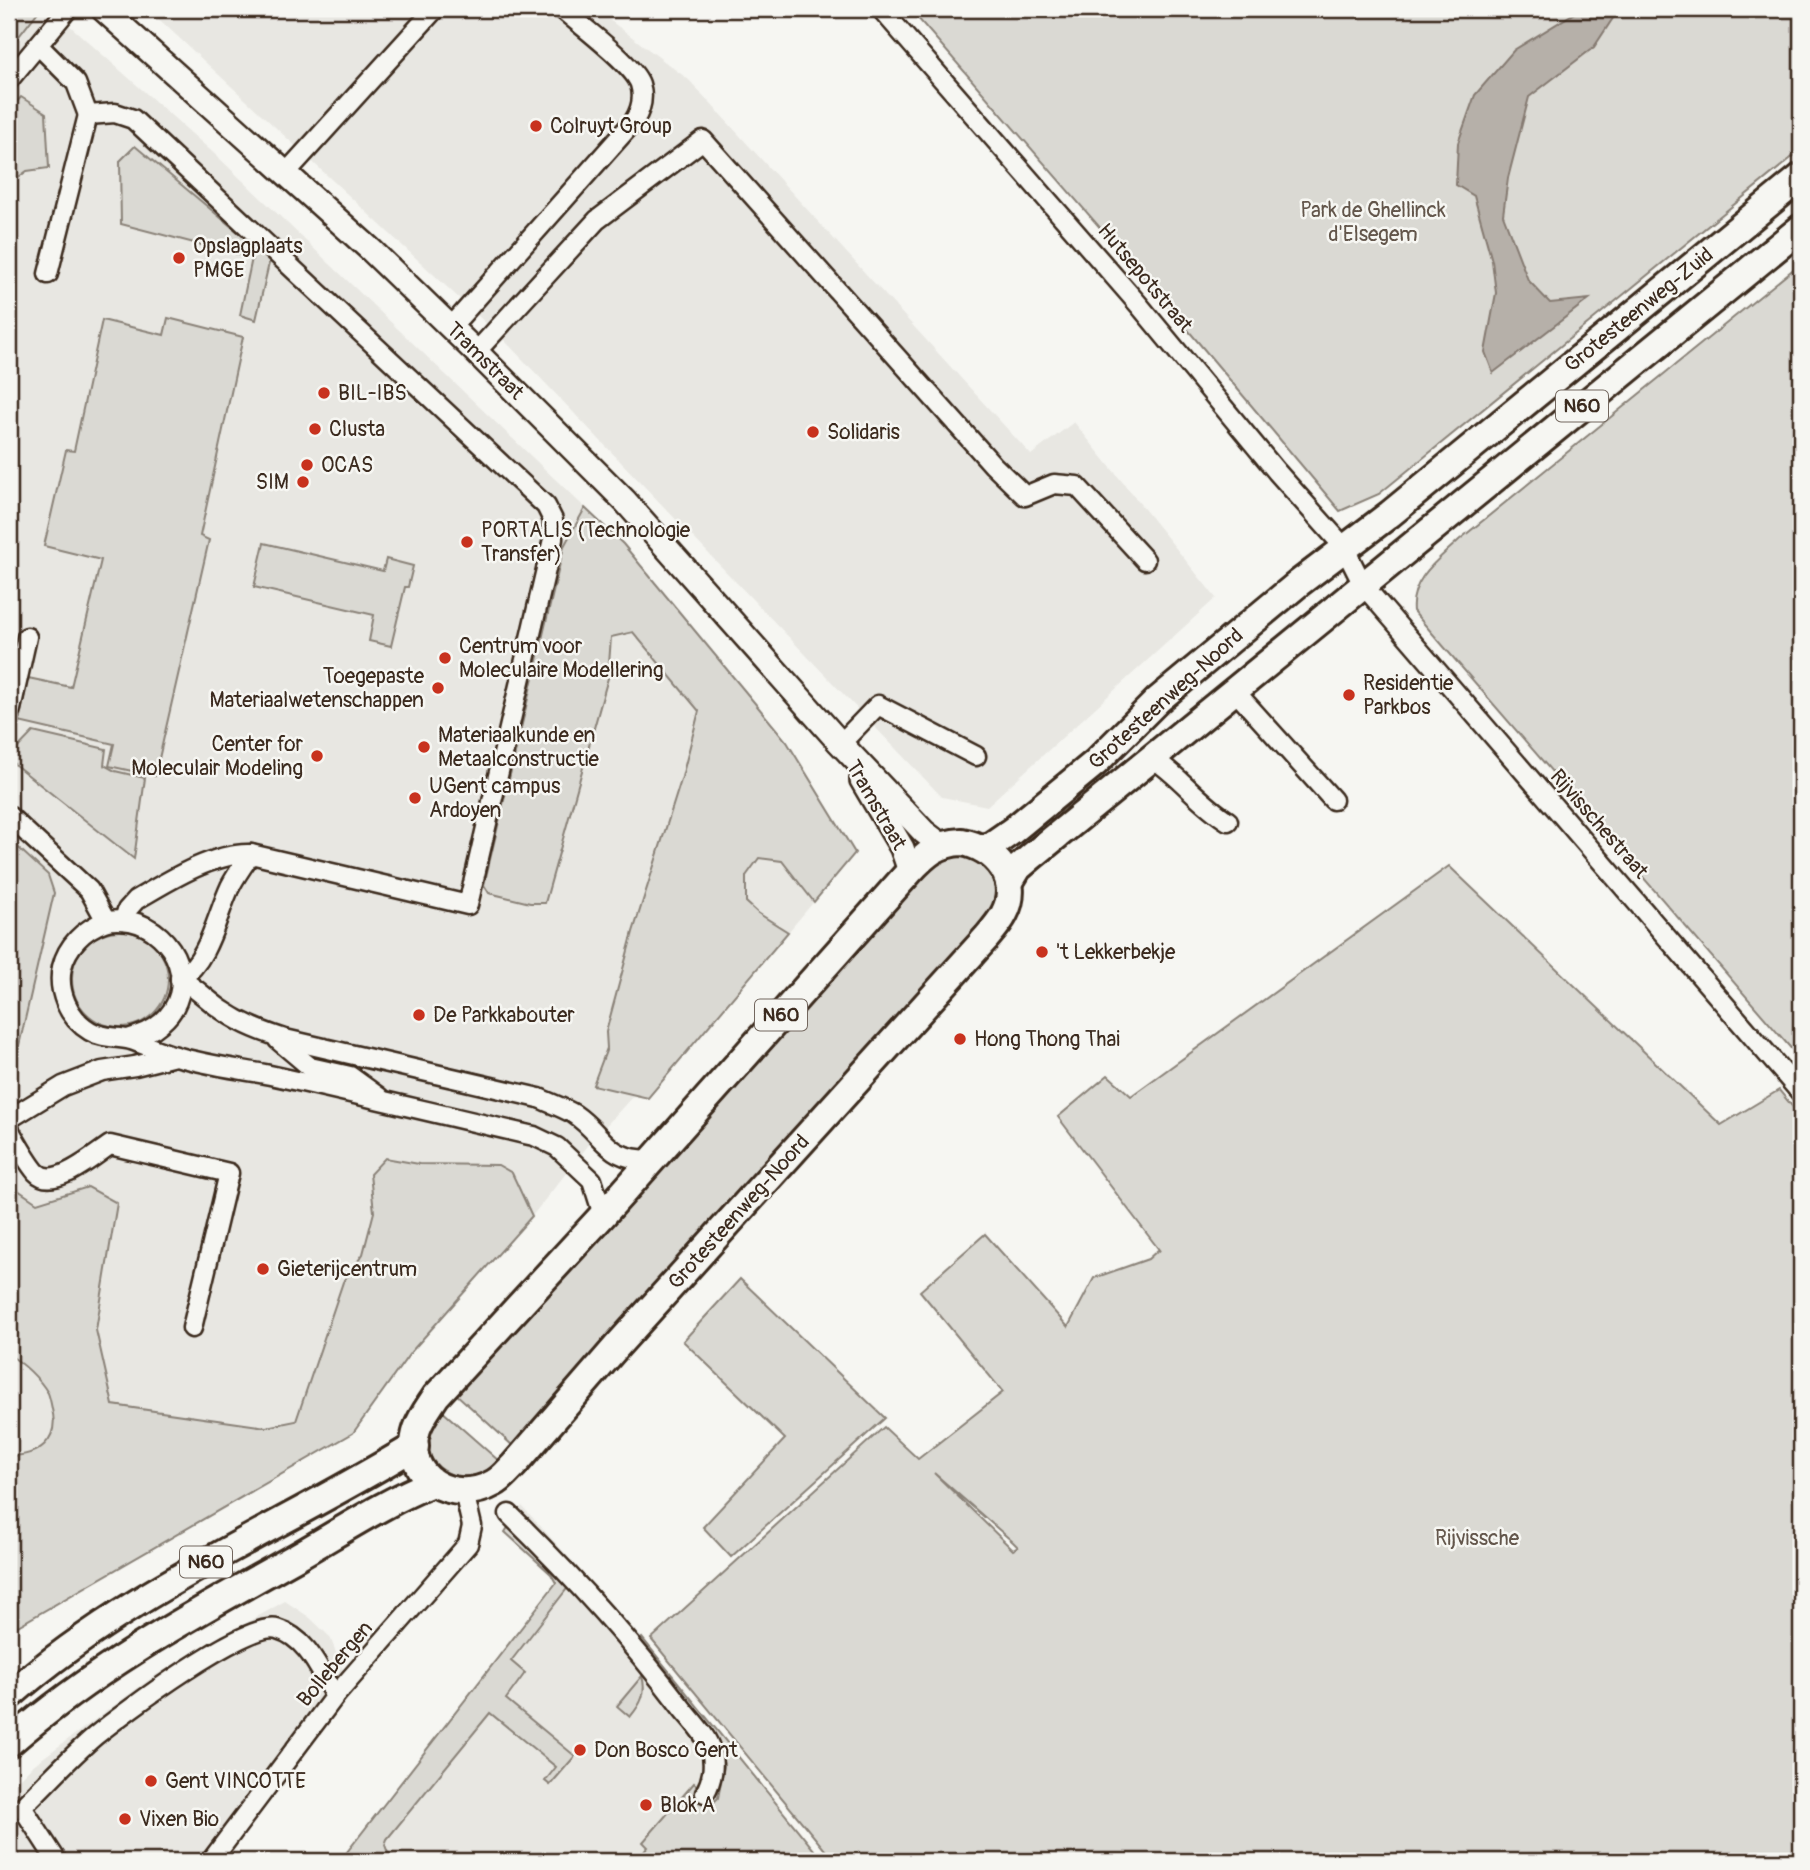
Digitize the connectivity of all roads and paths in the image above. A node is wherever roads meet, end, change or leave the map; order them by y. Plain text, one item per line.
1 (68, 9) edge
2 (103, 9) edge
3 (435, 9) edge
4 (562, 9) edge
5 (881, 9) edge
6 (39, 46) junction
7 (10, 76) edge
8 (88, 115) junction
9 (286, 173) junction
10 (1801, 177) edge
11 (1801, 228) edge
12 (48, 274) dead end
13 (450, 327) junction
14 (476, 352) junction
15 (1344, 547) junction
16 (1145, 560) dead end
17 (1363, 585) junction
18 (27, 637) dead end
19 (1234, 690) junction
20 (9, 711) edge
21 (839, 742) junction
22 (976, 756) dead end
23 (1151, 757) junction
24 (1333, 800) dead end
25 (9, 816) edge
26 (1228, 821) dead end
27 (941, 845) junction
28 (986, 849) junction
29 (251, 854) junction
30 (910, 871) junction
31 (1009, 883) junction
32 (115, 920) junction
33 (187, 983) junction
34 (272, 1035) junction
35 (128, 1039) junction
36 (175, 1056) junction
37 (402, 1066) junction
38 (310, 1067) junction
39 (270, 1075) junction
40 (349, 1076) junction
41 (1801, 1093) edge
42 (387, 1103) junction
43 (9, 1119) edge
44 (9, 1129) edge
45 (652, 1160) junction
46 (603, 1215) junction
47 (192, 1328) dead end
48 (415, 1446) junction
49 (432, 1483) junction
50 (464, 1492) junction
51 (509, 1514) dead end
52 (9, 1696) edge
53 (335, 1696) junction
54 (9, 1743) edge
55 (705, 1793) dead end
56 (57, 1861) edge
57 (211, 1861) edge

1 - 6 street
2 - 9 main road, Tramstraat
3 - 9 street
4 - 13 street
5 - 15 street, Hutsepotstraat
6 - 7 street
6 - 8 street
8 - 12 street
8 - 29 street
9 - 13 main road, Tramstraat
10 - 15 highway, Grotesteenweg-Zuid / N60
11 - 17 highway, Grotesteenweg-Zuid / N60
13 - 14 main road, Tramstraat
14 - 16 street
14 - 21 main road, Tramstraat
15 - 17 street, Hutsepotstraat
15 - 28 highway, Grotesteenweg-Noord / N60
17 - 19 highway, Grotesteenweg-Noord / N60
17 - 41 street, Rijvisschestraat
18 - 20 street
19 - 23 highway, Grotesteenweg-Noord / N60
19 - 24 street
21 - 22 street
21 - 27 main road, Tramstraat
21 - 30 main road, Tramstraat
23 - 26 street
23 - 31 highway, Grotesteenweg-Noord / N60
25 - 32 street
27 - 28 highway
27 - 30 highway, N60
28 - 31 highway
29 - 32 street
29 - 33 street
30 - 45 highway, N60
31 - 50 highway, Grotesteenweg-Noord / N60
32 - 33 street
32 - 35 street
33 - 34 street
33 - 35 street
34 - 37 street
34 - 38 street
35 - 36 street
36 - 39 street
36 - 43 street
37 - 40 street
37 - 45 street
38 - 39 street
38 - 40 street
39 - 42 street
40 - 42 street
42 - 46 street
44 - 47 street
45 - 46 highway, N60
46 - 48 highway, N60
48 - 49 highway
48 - 52 highway, N60
49 - 50 highway
49 - 54 highway, N60
50 - 53 street, Bollebergen
51 - 55 street
53 - 56 street
53 - 57 street, Bollebergen

